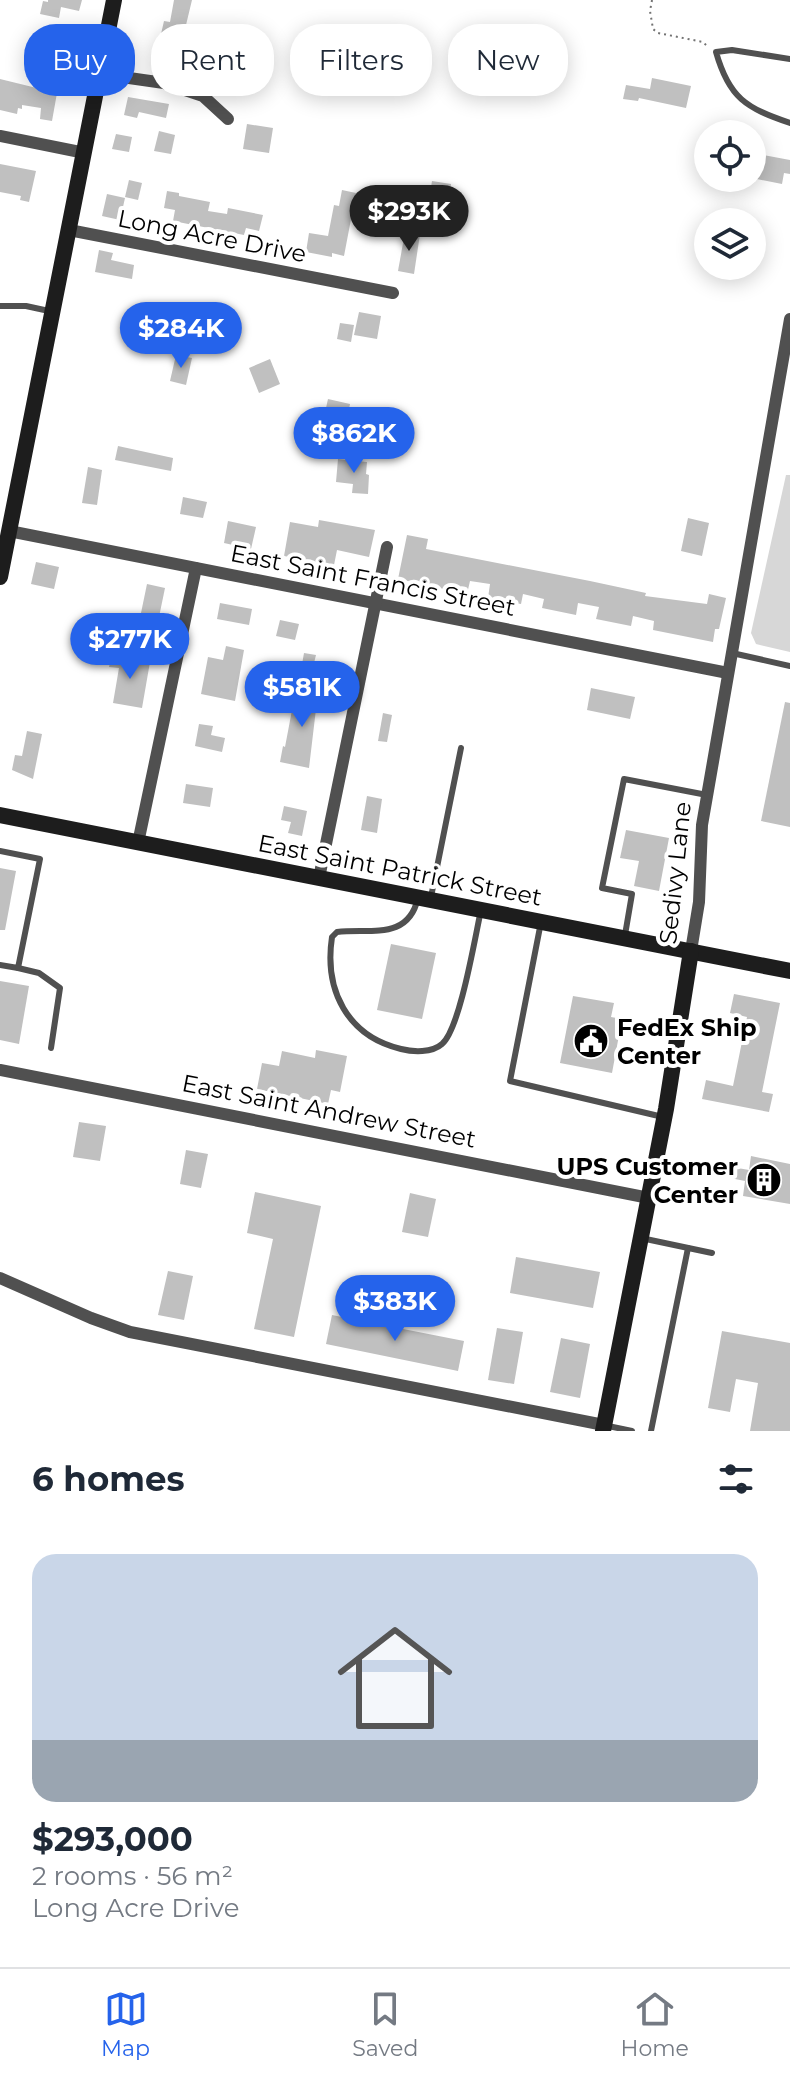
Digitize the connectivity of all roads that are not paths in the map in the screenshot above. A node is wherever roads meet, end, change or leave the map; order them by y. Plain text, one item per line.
1 (114, 0) edge
2 (110, 24) edge
3 (790, 59) edge
4 (135, 79) edge
5 (97, 96) edge
6 (228, 119) dead end
7 (790, 123) edge
8 (0, 136) edge
9 (85, 153) junction
10 (69, 230) junction
11 (393, 293) dead end
12 (0, 306) edge
13 (53, 311) junction
14 (790, 319) edge
15 (5, 530) edge
16 (387, 547) dead end
17 (196, 568) junction
18 (0, 577) edge
19 (375, 603) junction
20 (732, 653) junction
21 (790, 666) edge
22 (728, 673) junction
23 (461, 748) dead end
24 (707, 795) junction
25 (0, 815) edge
26 (138, 843) junction
27 (0, 851) edge
28 (319, 878) junction
29 (424, 899) junction
30 (481, 910) junction
31 (541, 922) junction
32 (624, 938) junction
33 (691, 951) junction
34 (0, 965) edge
35 (18, 968) junction
36 (790, 971) edge
37 (51, 1048) dead end
38 (0, 1070) edge
39 (665, 1117) junction
40 (649, 1198) junction
41 (641, 1238) junction
42 (688, 1248) junction
43 (712, 1253) dead end
44 (0, 1278) edge
45 (603, 1428) edge
46 (632, 1431) edge
47 (651, 1431) edge

1 - 2 street
3 - 7 lane
4 - 6 street
5 - 9 street
8 - 9 street
9 - 10 street
10 - 11 street, Long Acre Drive
10 - 13 street
12 - 13 lane
13 - 15 street
14 - 20 street, Sedivy Lane
15 - 17 street, East Saint Francis Street
15 - 18 street
16 - 19 street
17 - 19 street, East Saint Francis Street
17 - 26 street
19 - 22 street, East Saint Francis Street
19 - 28 street
20 - 21 lane
20 - 22 street, Sedivy Lane
22 - 24 street, Sedivy Lane
23 - 29 lane
24 - 32 lane
24 - 33 street, Sedivy Lane
25 - 26 street, East Saint Patrick Street
26 - 28 street, East Saint Patrick Street
27 - 35 lane
28 - 29 street, East Saint Patrick Street
29 - 30 street, East Saint Patrick Street
29 - 30 lane
30 - 31 street, East Saint Patrick Street
31 - 32 street, East Saint Patrick Street
31 - 39 lane
32 - 33 street, East Saint Patrick Street
33 - 36 street, East Saint Patrick Street
33 - 39 street, Sedivy Lane
34 - 35 lane
35 - 37 lane
38 - 40 street, East Saint Andrew Street
39 - 40 street, Sedivy Lane
40 - 41 street, Sedivy Lane
41 - 42 lane
41 - 45 street, Sedivy Lane
42 - 43 lane
42 - 47 lane
44 - 45 street
45 - 46 lane

